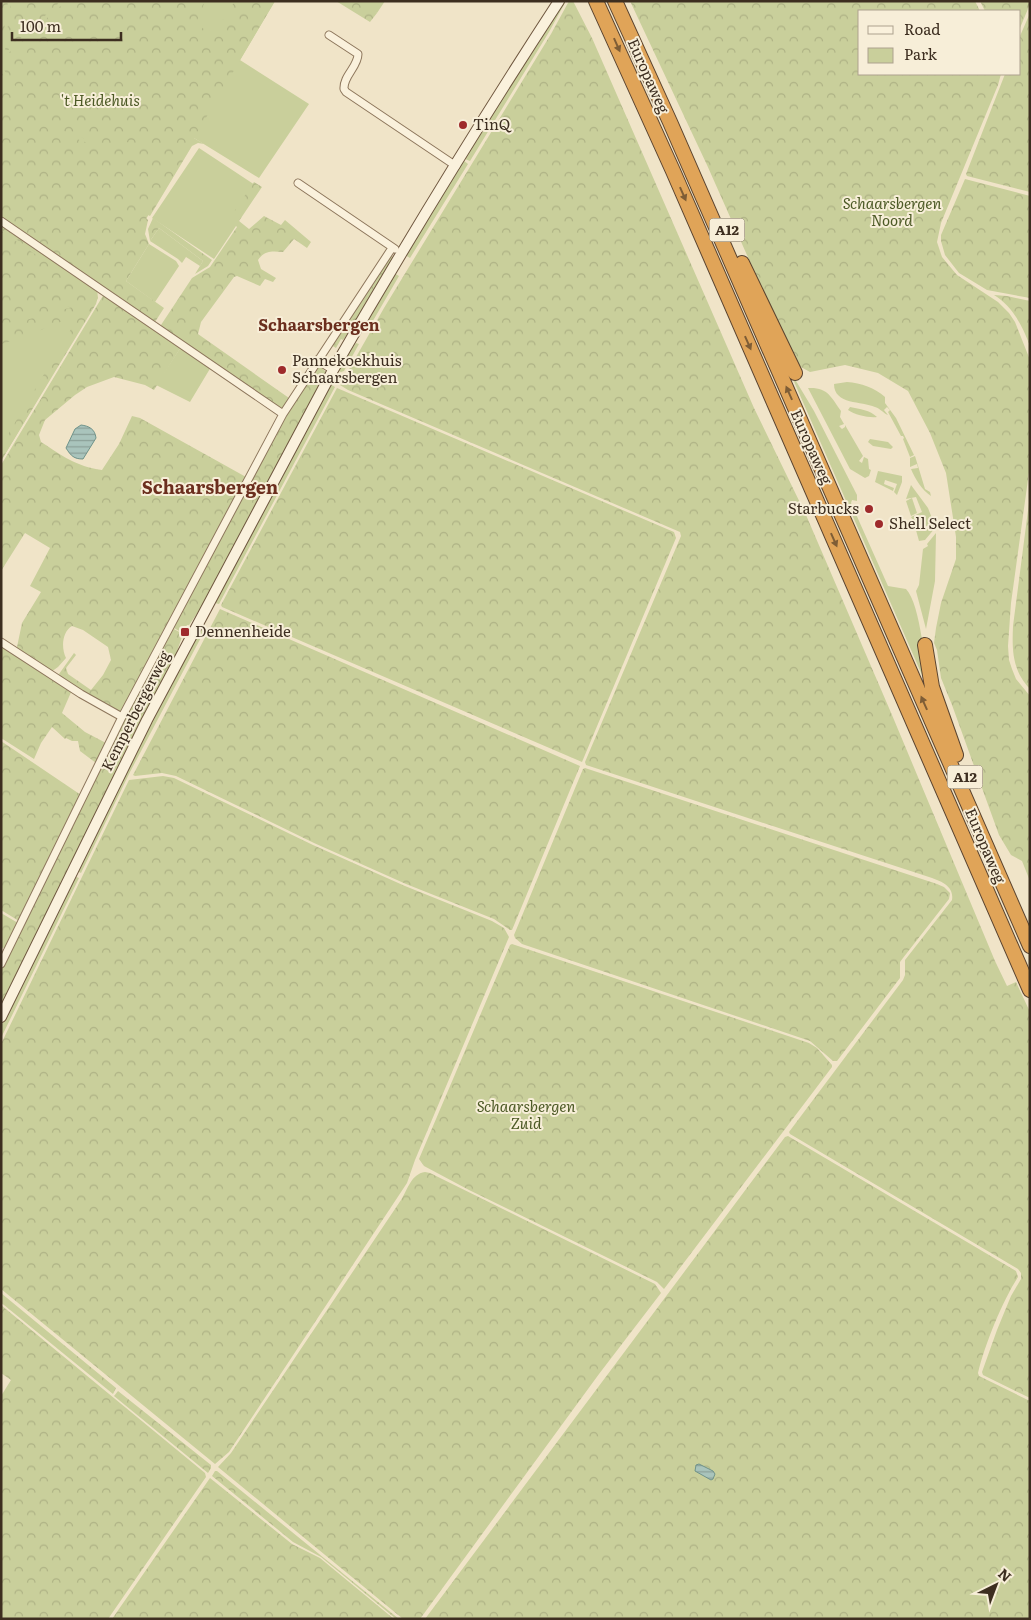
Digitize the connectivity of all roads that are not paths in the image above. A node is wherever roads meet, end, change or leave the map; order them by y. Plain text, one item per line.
1 (559, 1) edge
2 (596, 1) edge
3 (615, 1) edge
4 (330, 35) dead end
5 (670, 122) junction
6 (456, 166) junction
7 (298, 183) dead end
8 (1, 221) edge
9 (392, 248) junction
10 (402, 255) junction
11 (317, 360) junction
12 (333, 370) junction
13 (795, 373) dead end
14 (283, 414) junction
15 (1, 642) edge
16 (926, 645) dead end
17 (122, 718) junction
18 (1014, 908) junction
19 (1030, 946) edge
20 (1, 964) edge
21 (1030, 990) edge
22 (1, 1017) edge

1 - 6 main road, Kemperbergerweg
2 -> 21 highway, Europaweg / A12
3 - 5 highway, Europaweg / A12
4 - 6 street
5 - 13 highway, A12
18 -> 5 highway, Europaweg / A12
6 - 10 main road, Kemperbergerweg
7 - 9 street
8 - 14 street
9 - 10 street
9 - 11 street, Kemperbergerweg
10 - 12 main road, Kemperbergerweg
11 - 12 street
11 - 14 street, Kemperbergerweg
12 - 22 main road, Kemperbergerweg
14 - 17 street, Kemperbergerweg
15 - 17 street, Kemperbergerweg
16 - 18 highway, A12
17 - 20 street, Kemperbergerweg
18 - 19 highway, Europaweg / A12

